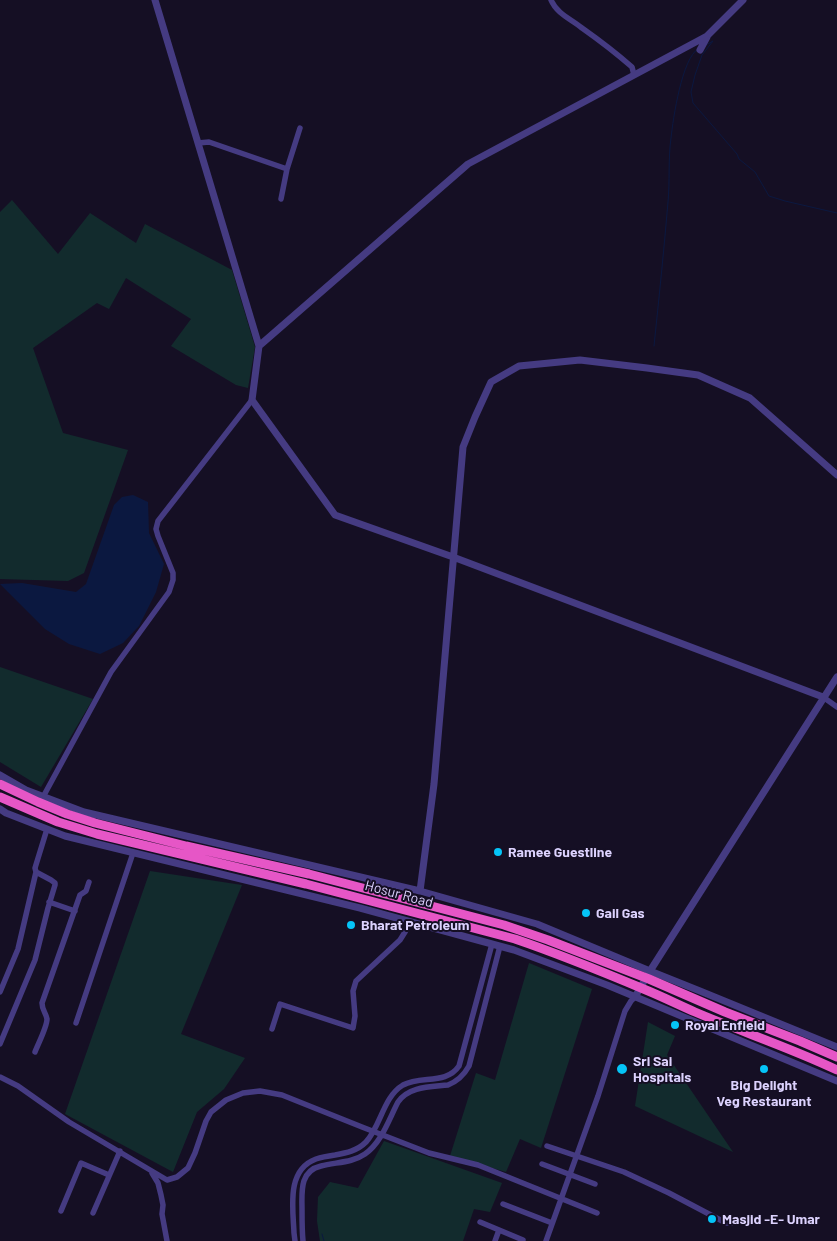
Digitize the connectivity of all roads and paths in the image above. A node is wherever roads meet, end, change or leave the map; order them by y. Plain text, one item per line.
1 (155, 0) edge
2 (551, 0) edge
3 (743, 0) edge
4 (707, 36) junction
5 (702, 47) dead end
6 (634, 75) junction
7 (300, 128) dead end
8 (198, 143) junction
9 (287, 169) junction
10 (282, 199) dead end
11 (258, 346) junction
12 (252, 400) junction
13 (837, 475) edge
14 (454, 557) junction
15 (837, 677) edge
16 (823, 697) junction
17 (837, 707) edge
18 (0, 775) edge
19 (0, 784) edge
20 (0, 797) edge
21 (43, 797) junction
22 (0, 809) edge
23 (113, 824) junction
24 (47, 829) junction
25 (133, 853) junction
26 (36, 872) junction
27 (89, 882) dead end
28 (420, 891) junction
29 (49, 902) junction
30 (75, 911) junction
31 (410, 921) junction
32 (492, 944) junction
33 (500, 946) junction
34 (648, 974) junction
35 (640, 988) junction
36 (0, 992) edge
37 (638, 998) junction
38 (76, 1023) dead end
39 (272, 1029) dead end
40 (0, 1044) edge
41 (837, 1047) edge
42 (35, 1052) dead end
43 (837, 1057) edge
44 (837, 1070) edge
45 (0, 1077) edge
46 (837, 1081) edge
47 (548, 1146) dead end
48 (120, 1151) junction
49 (576, 1156) junction
50 (542, 1164) dead end
51 (151, 1171) junction
52 (109, 1175) junction
53 (570, 1175) junction
54 (595, 1184) dead end
55 (561, 1199) junction
56 (503, 1204) dead end
57 (61, 1211) dead end
58 (92, 1213) dead end
59 (597, 1213) dead end
60 (741, 1219) dead end
61 (480, 1222) dead end
62 (552, 1223) junction
63 (499, 1230) junction
64 (524, 1240) edge
65 (167, 1241) edge
66 (295, 1241) edge
67 (303, 1241) edge
68 (495, 1241) edge
69 (546, 1241) edge

1 - 8 street
2 - 6 street
3 - 4 street
4 - 5 street
4 - 6 street
6 - 11 street
7 - 9 street
8 - 9 street
8 - 11 street
9 - 10 street
11 - 12 street
12 - 14 street
12 - 21 street
13 - 14 street
14 - 16 street
14 - 28 street
15 - 16 street
16 - 17 street
16 - 34 street
18 - 21 street
19 - 23 highway, Hosur Road
20 - 35 highway, Hosur Road
21 - 23 street
22 - 24 street
23 - 28 street
23 - 34 highway, Hosur Road
24 - 25 street
24 - 26 street
25 - 31 street
25 - 38 street
26 - 29 street
26 - 36 street
27 - 30 street
28 - 34 street
29 - 30 street
29 - 40 street
30 - 42 street
31 - 32 street
31 - 39 street
32 - 33 street
32 - 66 street
33 - 37 street
33 - 67 street
34 - 35 street
34 - 41 street
34 - 43 highway, Hosur Road
35 - 37 street
35 - 44 highway, Hosur Road
37 - 46 street
37 - 49 street
45 - 48 street
47 - 49 street
48 - 51 street
48 - 52 street
49 - 53 street
49 - 60 street
50 - 53 street
51 - 55 street
51 - 65 street
52 - 57 street
52 - 58 street
53 - 54 street
53 - 55 street
55 - 59 street
55 - 62 street
56 - 62 street
61 - 63 street
62 - 69 street
63 - 64 street
63 - 68 street

